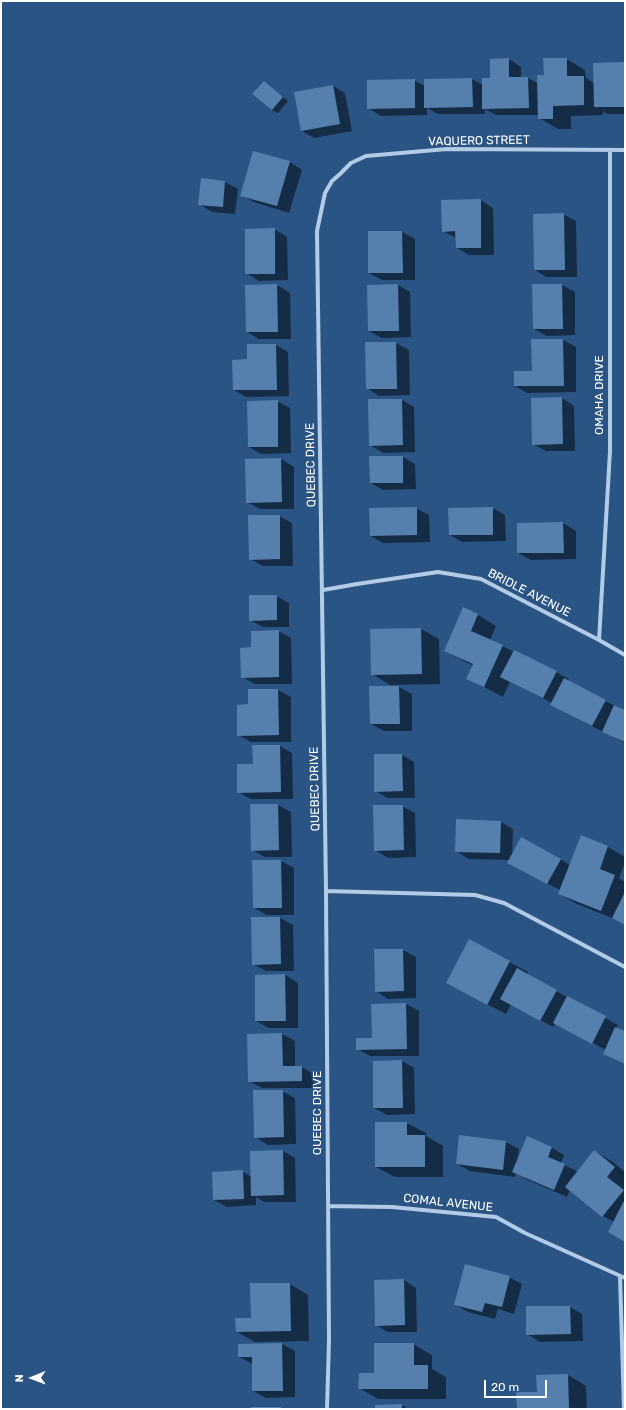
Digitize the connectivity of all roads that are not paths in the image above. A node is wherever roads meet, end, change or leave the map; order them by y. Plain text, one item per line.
1 (610, 150) junction
2 (625, 150) edge
3 (340, 174) joint
4 (323, 590) junction
5 (599, 640) junction
6 (625, 655) edge
7 (326, 891) junction
8 (625, 967) edge
9 (328, 1206) junction
10 (623, 1277) edge
11 (327, 1409) edge
12 (624, 1409) edge

1 - 2 street, VAQUERO STREET
1 - 3 street, VAQUERO STREET
1 - 5 street, OMAHA DRIVE
3 - 4 street, QUEBEC DRIVE
4 - 5 street, BRIDLE AVENUE
4 - 7 street, QUEBEC DRIVE
5 - 6 street, BRIDLE AVENUE
7 - 8 street
7 - 9 street, QUEBEC DRIVE
9 - 10 street, COMAL AVENUE
9 - 11 street, QUEBEC DRIVE
10 - 12 street

